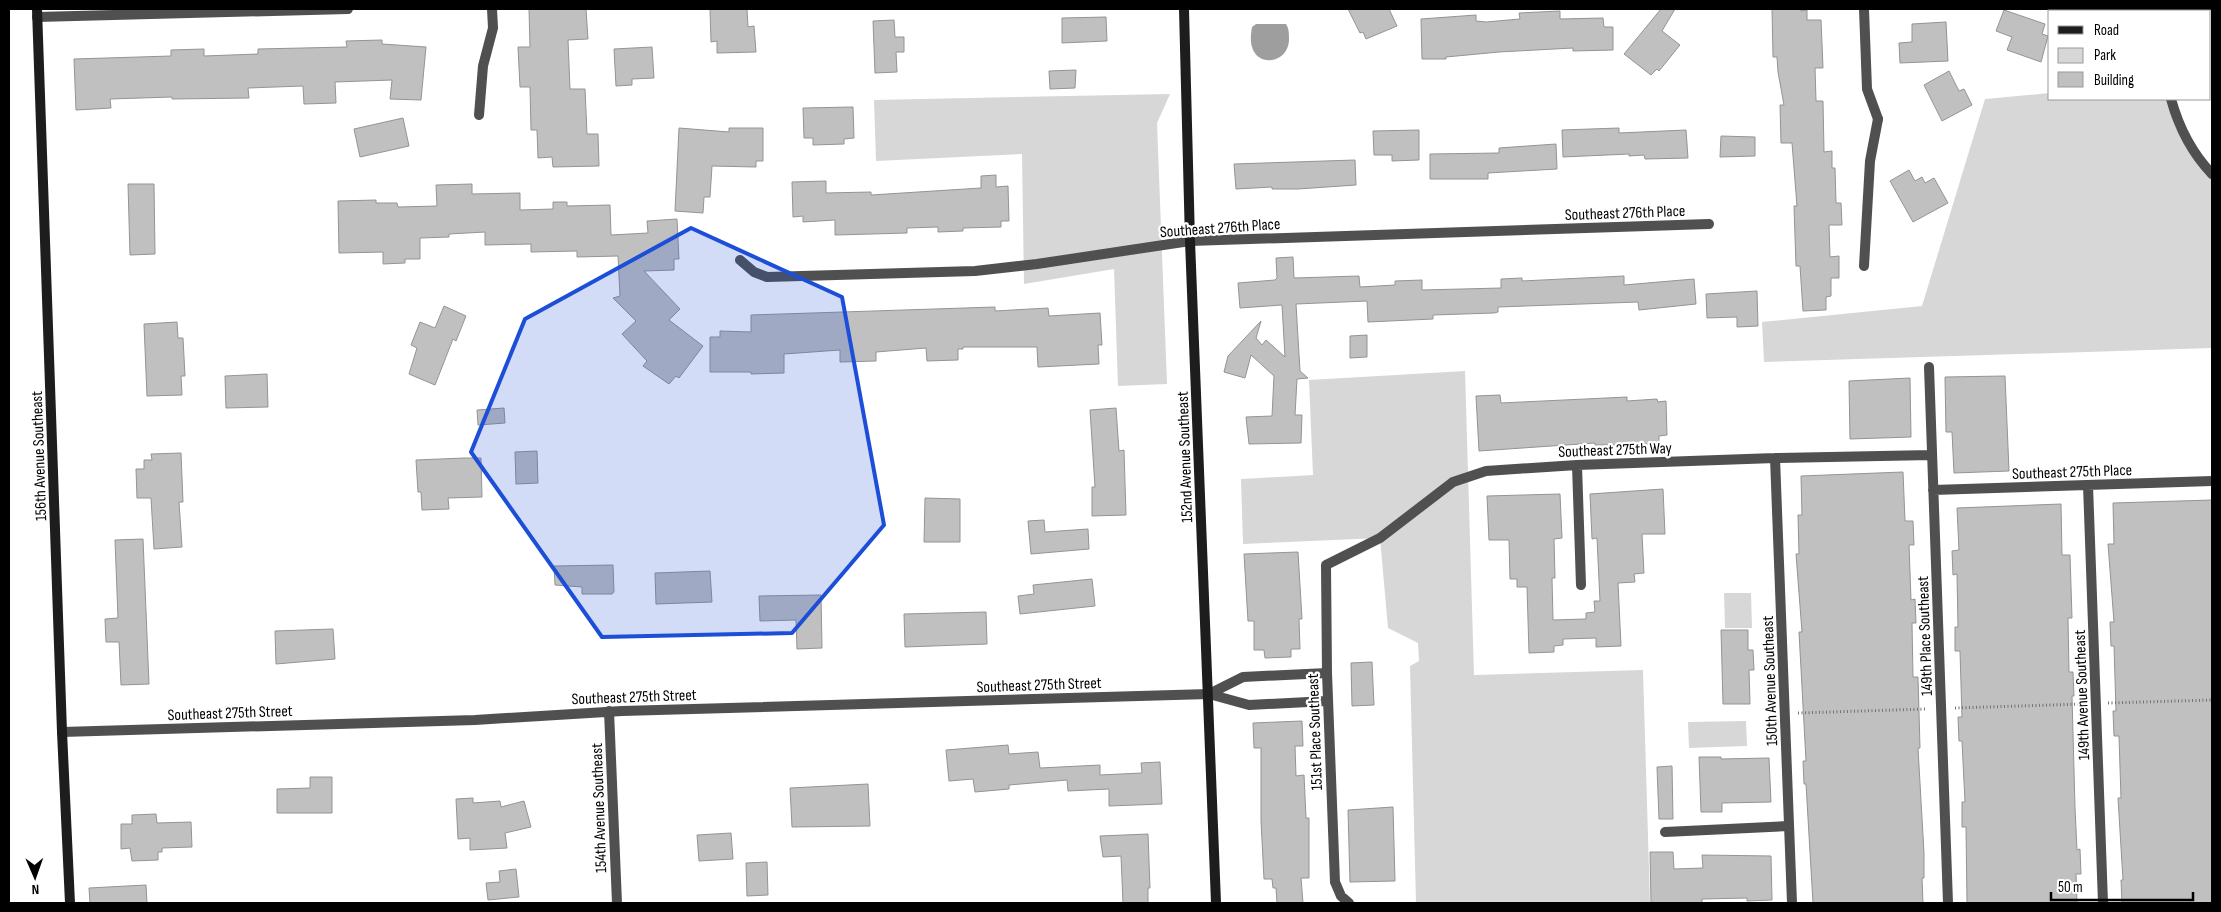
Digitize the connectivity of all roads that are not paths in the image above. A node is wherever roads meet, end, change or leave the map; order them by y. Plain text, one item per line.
1 (348, 9) edge
2 (492, 9) edge
3 (1184, 9) edge
4 (1864, 9) edge
5 (185, 11) edge
6 (37, 13) edge
7 (2171, 100) edge
8 (479, 114) dead end
9 (2212, 174) edge
10 (1709, 224) dead end
11 (1190, 241) junction
12 (740, 260) dead end
13 (1864, 266) dead end
14 (1929, 367) dead end
15 (1932, 455) junction
16 (1775, 458) junction
17 (1577, 465) junction
18 (2212, 481) edge
19 (2088, 486) junction
20 (1934, 490) junction
21 (1326, 565) joint
22 (1581, 585) dead end
23 (1326, 673) junction
24 (1209, 694) junction
25 (1328, 701) junction
26 (609, 711) junction
27 (62, 732) junction
28 (1789, 826) junction
29 (1665, 832) dead end
30 (70, 903) edge
31 (617, 903) edge
32 (1216, 903) edge
33 (1349, 903) edge
34 (1792, 903) edge
35 (1948, 903) edge
36 (2103, 903) edge

1 - 5 street
2 - 8 street
3 - 11 street, 152nd Avenue Southeast
4 - 13 street
5 - 6 street
6 - 27 street, 156th Avenue Southeast
7 - 9 street
10 - 11 street, Southeast 276th Place
11 - 12 street, Southeast 276th Place
11 - 24 street, 152nd Avenue Southeast
14 - 15 street, 149th Place Southeast
15 - 16 street, Southeast 275th Way
15 - 20 street, 149th Place Southeast
16 - 17 street, Southeast 275th Way
16 - 28 street, 150th Avenue Southeast
17 - 21 street, Southeast 275th Way
17 - 22 street
18 - 19 street, Southeast 275th Place
19 - 20 street, Southeast 275th Place
19 - 36 street, 149th Avenue Southeast
20 - 35 street, 149th Place Southeast
21 - 23 street, 151st Place Southeast
23 - 24 street, Southeast 275th Street
23 - 25 street, 151st Place Southeast
24 - 25 street, Southeast 275th Street
24 - 26 street, Southeast 275th Street
24 - 32 street, 152nd Avenue Southeast
25 - 33 street, 151st Place Southeast
26 - 27 street, Southeast 275th Street
26 - 31 street, 154th Avenue Southeast
27 - 30 street, 156th Avenue Southeast
28 - 29 street
28 - 34 street, 150th Avenue Southeast

